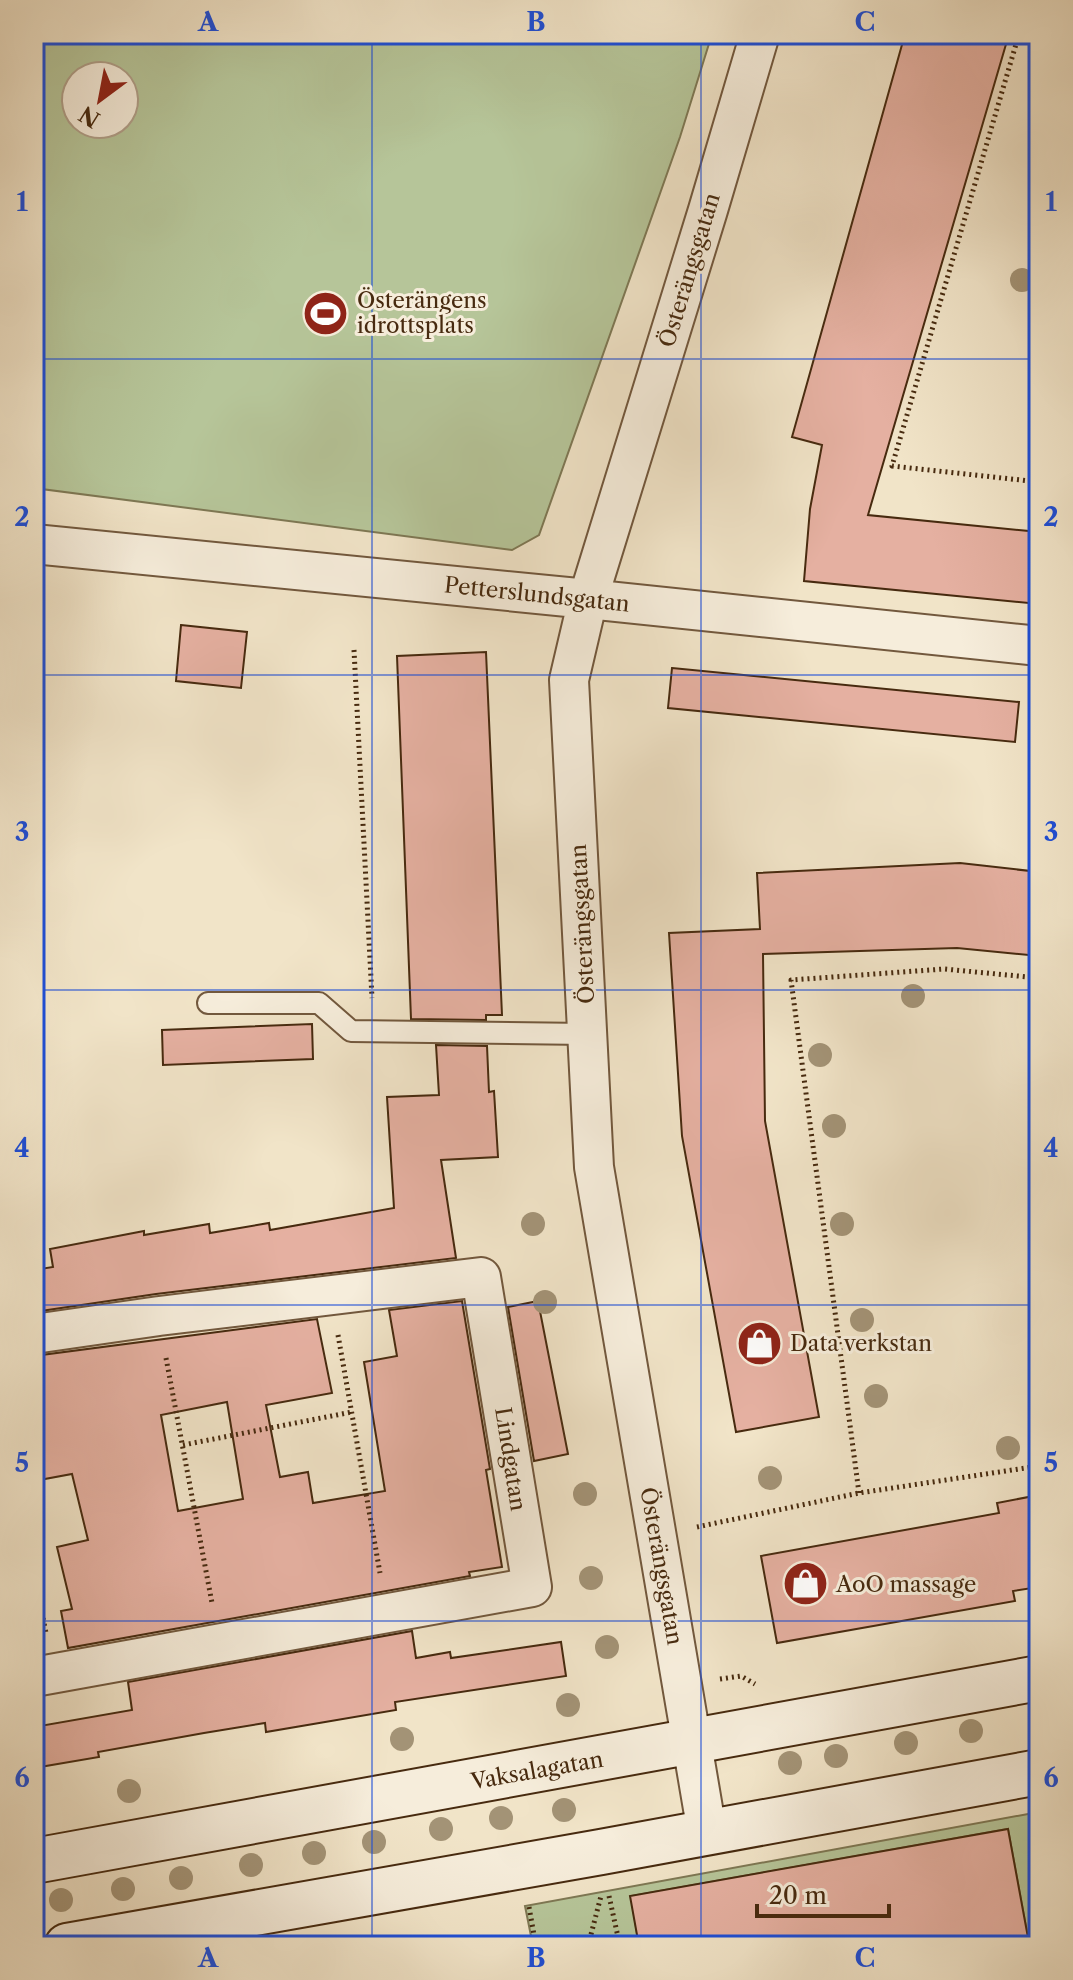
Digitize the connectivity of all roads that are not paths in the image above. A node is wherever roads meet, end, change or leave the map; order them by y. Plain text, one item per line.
1 (760, 34) edge
2 (34, 544) edge
3 (588, 599) junction
4 (1039, 646) edge
5 (208, 1003) dead end
6 (588, 1034) junction
7 (34, 1334) edge
8 (44, 1675) edge
9 (1039, 1678) edge
10 (691, 1740) junction
11 (1039, 1772) edge
12 (707, 1832) junction
13 (34, 1861) edge
14 (67, 1946) edge

1 - 3 street, Österängsgatan
2 - 3 street, Petterslundsgatan
3 - 4 street, Petterslundsgatan
3 - 6 street, Österängsgatan
5 - 6 lane
6 - 10 street, Österängsgatan
7 - 8 street, Lindgatan
9 - 10 main road, Vaksalagatan
10 - 12 street, Österängsgatan
10 - 13 main road, Vaksalagatan
11 - 12 main road
12 - 14 main road

